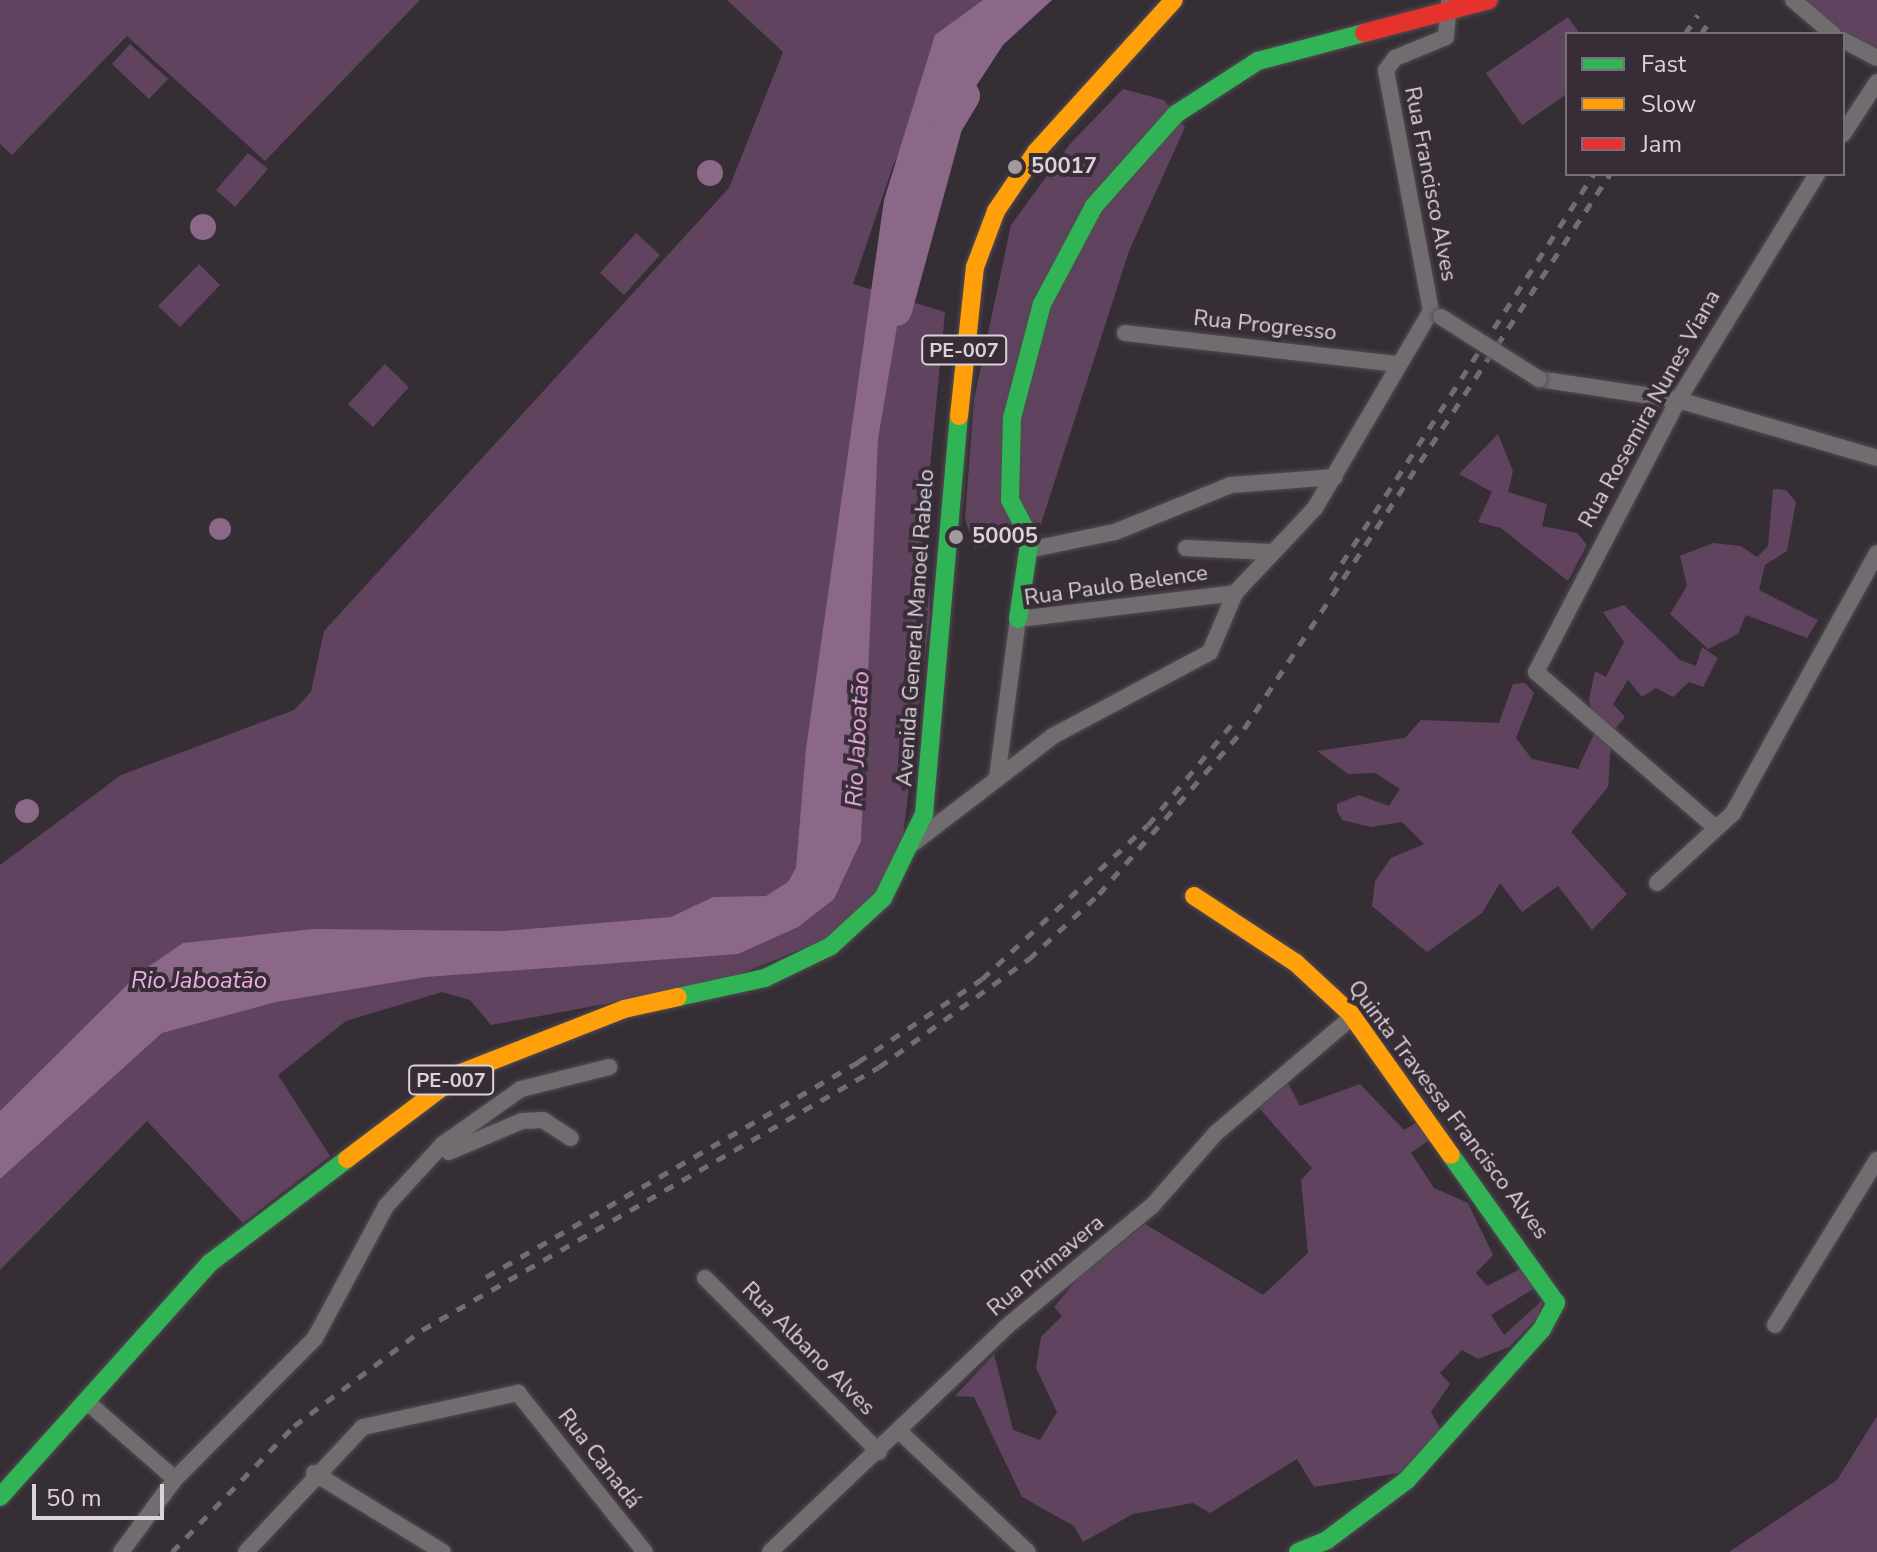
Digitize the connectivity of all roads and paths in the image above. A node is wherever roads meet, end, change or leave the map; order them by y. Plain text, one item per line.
1 (1174, 0) edge
2 (1489, 0) edge
3 (1793, 0) edge
4 (1449, 4) edge
5 (1831, 32) edge
6 (1845, 41) edge
7 (1877, 58) edge
8 (1877, 82) edge
9 (1845, 131) edge
10 (1816, 176) edge
11 (1436, 314) junction
12 (1125, 333) dead end
13 (1399, 364) junction
14 (1678, 400) junction
15 (1877, 458) edge
16 (1335, 477) junction
17 (1186, 548) dead end
18 (1028, 550) junction
19 (1270, 552) junction
20 (1877, 553) edge
21 (1235, 593) junction
22 (1018, 619) junction
23 (997, 778) junction
24 (1716, 828) junction
25 (911, 845) junction
26 (1657, 883) dead end
27 (1194, 896) dead end
28 (1352, 1017) junction
29 (609, 1067) dead end
30 (571, 1138) dead end
31 (1877, 1160) edge
32 (404, 1185) junction
33 (705, 1278) dead end
34 (1775, 1325) dead end
35 (86, 1401) junction
36 (900, 1432) junction
37 (879, 1452) junction
38 (314, 1473) junction
39 (175, 1479) junction
40 (0, 1497) edge
41 (121, 1552) edge
42 (246, 1552) edge
43 (443, 1552) edge
44 (645, 1552) edge
45 (770, 1552) edge
46 (1028, 1552) edge
47 (1298, 1552) edge

1 - 25 main road, Avenida General Manoel Rabelo / PE-007
2 - 4 main road
3 - 5 street
4 - 11 street, Rua Francisco Alves
4 - 18 main road
6 - 7 street
8 - 9 street
10 - 14 street, Rua Rosemira Nunes Viana
11 - 13 street
11 - 14 street, bridge
12 - 13 street, Rua Progresso
13 - 16 street
14 - 15 street
14 - 24 street, Rua Rosemira Nunes Viana
16 - 18 street
16 - 19 street
17 - 19 street
18 - 22 main road
19 - 21 street
20 - 24 street
21 - 22 street, Rua Paulo Belence
21 - 23 street
22 - 23 street, Rua Paulo Belence
23 - 25 street
24 - 26 street
25 - 35 main road, Avenida General Manoel Rabelo / PE-007
27 - 28 main road, Quinta Travessa Francisco Alves
28 - 36 street, Rua Primavera
28 - 47 main road, Quinta Travessa Francisco Alves
29 - 32 street
30 - 32 street
31 - 34 street
32 - 39 street
33 - 37 street, Rua Albano Alves
35 - 39 street
35 - 40 main road, Avenida General Manoel Rabelo / PE-007
36 - 37 street, Rua Primavera
36 - 46 street
37 - 45 street, Rua Primavera
38 - 42 street
38 - 43 street
38 - 44 street, Rua Canadá
39 - 41 street

